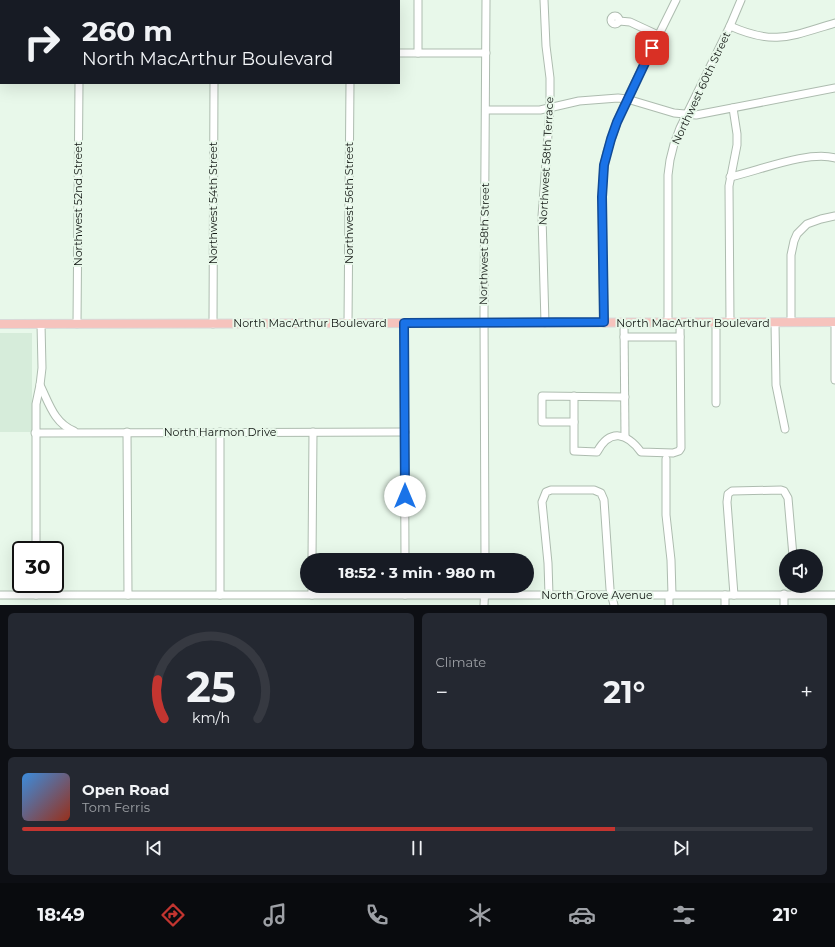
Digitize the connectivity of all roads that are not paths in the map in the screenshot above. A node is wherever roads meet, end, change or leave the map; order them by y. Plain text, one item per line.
1 (418, 0) edge
2 (486, 0) edge
3 (544, 0) edge
4 (676, 0) edge
5 (741, 0) edge
6 (619, 21) dead end
7 (835, 23) edge
8 (730, 26) junction
9 (658, 35) junction
10 (400, 53) edge
11 (418, 53) junction
12 (486, 53) junction
13 (79, 84) edge
14 (214, 84) edge
15 (350, 84) edge
16 (835, 88) edge
17 (628, 99) junction
18 (550, 108) junction
19 (733, 108) junction
20 (486, 110) junction
21 (686, 115) junction
22 (835, 158) edge
23 (730, 177) junction
24 (835, 216) edge
25 (604, 322) junction
26 (716, 322) junction
27 (730, 322) junction
28 (775, 322) junction
29 (791, 322) junction
30 (835, 322) edge
31 (348, 323) junction
32 (404, 323) junction
33 (484, 323) junction
34 (545, 323) junction
35 (624, 323) junction
36 (668, 323) junction
37 (680, 323) junction
38 (0, 324) edge
39 (42, 324) junction
40 (77, 324) junction
41 (213, 324) junction
42 (624, 337) junction
43 (680, 337) junction
44 (835, 380) edge
45 (40, 385) junction
46 (574, 396) junction
47 (625, 397) junction
48 (716, 403) dead end
49 (574, 422) junction
50 (785, 429) dead end
51 (35, 432) junction
52 (77, 432) junction
53 (127, 432) junction
54 (220, 432) junction
55 (312, 432) junction
56 (405, 432) junction
57 (625, 437) junction
58 (666, 459) dead end
59 (36, 541) edge
60 (792, 549) edge
61 (312, 553) edge
62 (405, 553) edge
63 (484, 553) edge
64 (784, 594) junction
65 (796, 594) joint
66 (0, 595) edge
67 (36, 595) joint
68 (128, 595) junction
69 (220, 595) junction
70 (312, 595) joint
71 (405, 595) joint
72 (484, 595) junction
73 (549, 595) junction
74 (612, 595) junction
75 (670, 595) junction
76 (725, 595) junction
77 (734, 595) junction
78 (835, 595) edge
79 (484, 605) edge
80 (614, 605) edge
81 (668, 605) edge
82 (725, 605) edge
83 (784, 605) edge

1 - 11 street
2 - 12 street, Northwest 58th Street
3 - 18 street, Northwest 58th Terrace
4 - 9 street
5 - 8 street, Northwest 60th Street
6 - 9 street
7 - 8 street
8 - 21 street, Northwest 60th Street
9 - 17 street
10 - 11 street
11 - 12 street
12 - 20 street, Northwest 58th Street
13 - 40 street, Northwest 52nd Street
14 - 41 street, Northwest 54th Street
15 - 31 street, Northwest 56th Street
16 - 19 street
17 - 18 street
17 - 21 street
17 - 25 street
18 - 20 street
18 - 34 street, Northwest 58th Terrace
19 - 21 street
19 - 23 street
20 - 33 street, Northwest 58th Street
21 - 36 street, Northwest 60th Street
22 - 23 street
23 - 27 street
24 - 29 street
25 - 34 main road, North MacArthur Boulevard
25 - 35 main road, North MacArthur Boulevard
26 - 27 main road, North MacArthur Boulevard
26 - 37 main road, North MacArthur Boulevard
26 - 48 street
27 - 28 main road, North MacArthur Boulevard
28 - 29 main road, North MacArthur Boulevard
28 - 50 street
29 - 30 main road, North MacArthur Boulevard
30 - 44 street
31 - 32 main road, North MacArthur Boulevard
31 - 41 main road, North MacArthur Boulevard
32 - 33 main road, North MacArthur Boulevard
32 - 56 street
33 - 34 main road, North MacArthur Boulevard
33 - 63 street, Northwest 58th Street
35 - 36 main road, North MacArthur Boulevard
35 - 42 street
36 - 37 main road, North MacArthur Boulevard
37 - 43 street
38 - 39 main road, North MacArthur Boulevard
39 - 40 main road, North MacArthur Boulevard
39 - 45 street
40 - 41 main road, North MacArthur Boulevard
42 - 43 street
42 - 47 street
43 - 57 street
45 - 51 street
45 - 52 street
46 - 47 street
46 - 49 street
46 - 49 street
47 - 57 street
49 - 57 street
51 - 52 street, North Harmon Drive
51 - 59 street
52 - 53 street, North Harmon Drive
53 - 54 street, North Harmon Drive
53 - 68 street
54 - 55 street, North Harmon Drive
54 - 69 street
55 - 56 street, North Harmon Drive
55 - 61 street
56 - 62 street
58 - 75 street
60 - 77 street
64 - 65 street, North Grove Avenue
64 - 77 street, North Grove Avenue
64 - 83 street
65 - 78 street, North Grove Avenue
66 - 67 street, North Grove Avenue
67 - 68 street, North Grove Avenue
68 - 69 street, North Grove Avenue
69 - 70 street, North Grove Avenue
70 - 71 street, North Grove Avenue
71 - 72 street, North Grove Avenue
72 - 73 street, North Grove Avenue
72 - 79 street
73 - 74 street, North Grove Avenue
73 - 74 street
74 - 75 street, North Grove Avenue
74 - 80 street
75 - 76 street, North Grove Avenue
75 - 81 street
76 - 77 street, North Grove Avenue
76 - 82 street

